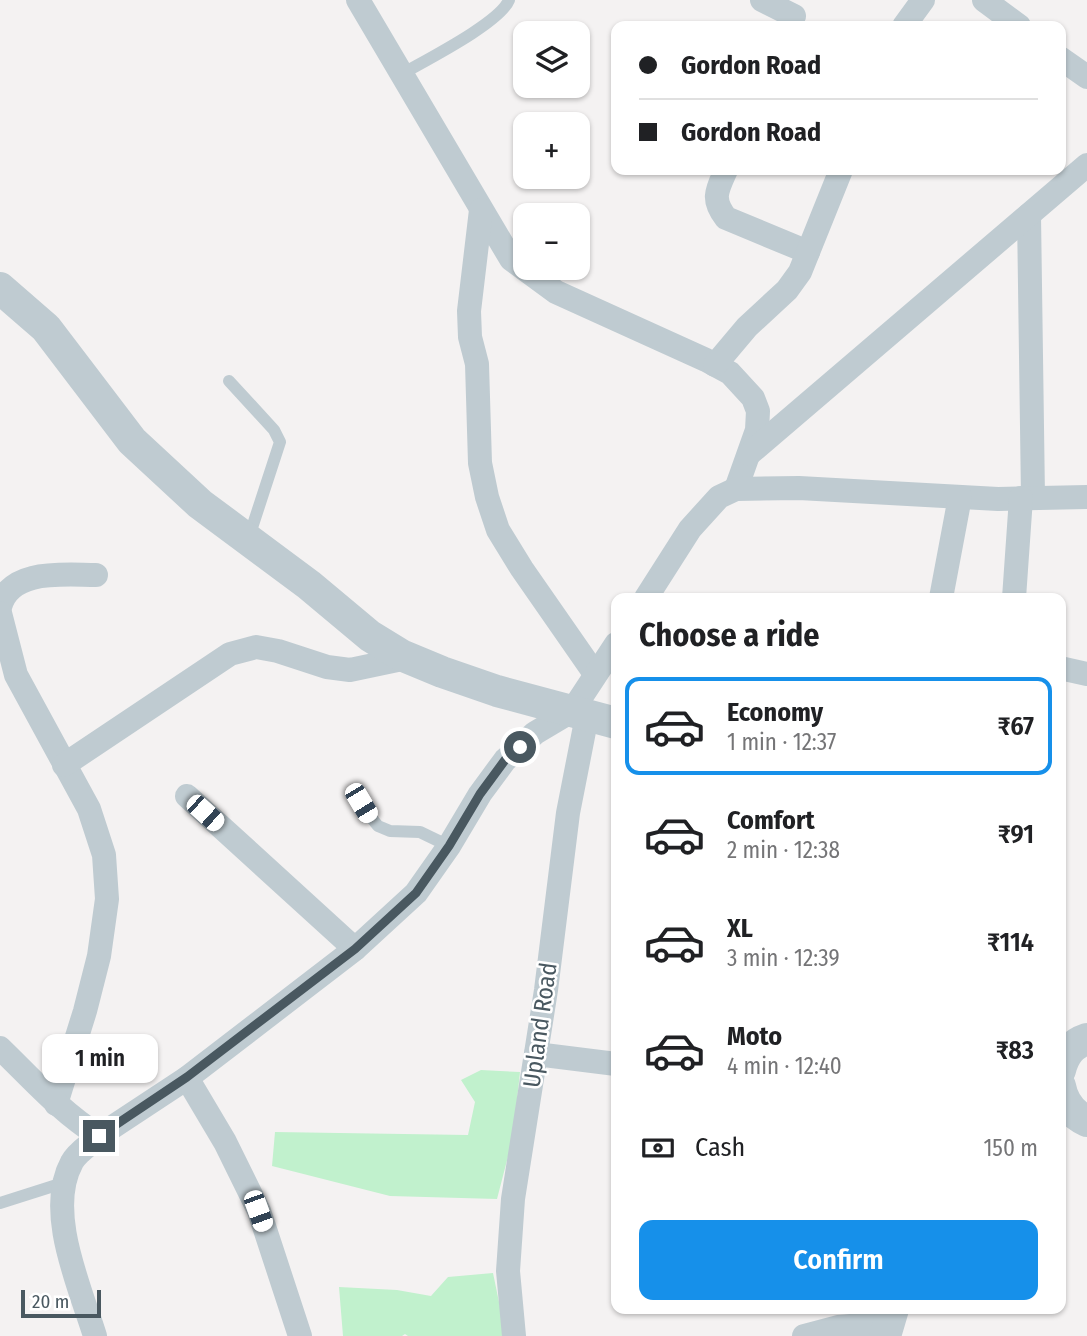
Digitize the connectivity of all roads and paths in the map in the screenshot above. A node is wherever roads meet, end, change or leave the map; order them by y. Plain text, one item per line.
1 (358, 0) edge
2 (509, 0) edge
3 (762, 0) edge
4 (923, 0) edge
5 (984, 0) edge
6 (794, 14) edge
7 (908, 21) edge
8 (1012, 21) edge
9 (1066, 62) edge
10 (400, 75) junction
11 (1087, 78) edge
12 (1087, 164) edge
13 (724, 175) edge
14 (839, 175) edge
15 (481, 210) junction
16 (1029, 215) junction
17 (808, 252) junction
18 (0, 288) edge
19 (715, 365) junction
20 (229, 381) dead end
21 (749, 454) junction
22 (736, 489) junction
23 (960, 497) junction
24 (1087, 497) edge
25 (1027, 498) junction
26 (247, 540) junction
27 (96, 575) dead end
28 (649, 593) edge
29 (942, 593) edge
30 (1015, 593) edge
31 (0, 607) edge
32 (0, 613) edge
33 (611, 652) edge
34 (407, 658) junction
35 (1066, 669) edge
36 (596, 674) junction
37 (1087, 674) edge
38 (592, 717) edge
39 (64, 765) junction
40 (354, 791) dead end
41 (187, 796) dead end
42 (449, 846) junction
43 (355, 949) junction
44 (0, 1048) edge
45 (536, 1054) junction
46 (611, 1064) edge
47 (187, 1077) junction
48 (56, 1104) junction
49 (1066, 1105) edge
50 (1087, 1122) edge
51 (1066, 1128) edge
52 (99, 1136) junction
53 (63, 1183) junction
54 (0, 1203) edge
55 (889, 1323) edge
56 (95, 1336) edge
57 (300, 1336) edge
58 (514, 1336) edge
59 (804, 1336) edge

1 - 10 street
2 - 10 lane
3 - 6 street
4 - 7 street
5 - 8 street
9 - 11 street
10 - 15 street
12 - 16 street
13 - 17 street
14 - 17 street
15 - 19 street
15 - 36 street
16 - 21 street
16 - 25 street
17 - 19 street
18 - 26 street
19 - 21 street
20 - 26 lane
21 - 22 street
22 - 23 street
22 - 28 street
23 - 25 street
23 - 29 street
24 - 25 street
25 - 30 street
26 - 34 street
27 - 31 street
32 - 39 street
33 - 36 street
34 - 38 street
34 - 39 street
35 - 37 street
36 - 38 street
38 - 42 street
38 - 45 street, Upland Road
39 - 48 street
40 - 42 lane
41 - 43 street
42 - 43 street
43 - 47 street
44 - 48 street
45 - 46 street
45 - 58 street, Upland Road
47 - 52 street
47 - 57 street
48 - 52 street
49 - 50 street
50 - 51 street
52 - 53 street
53 - 54 lane
53 - 56 street
55 - 59 street

